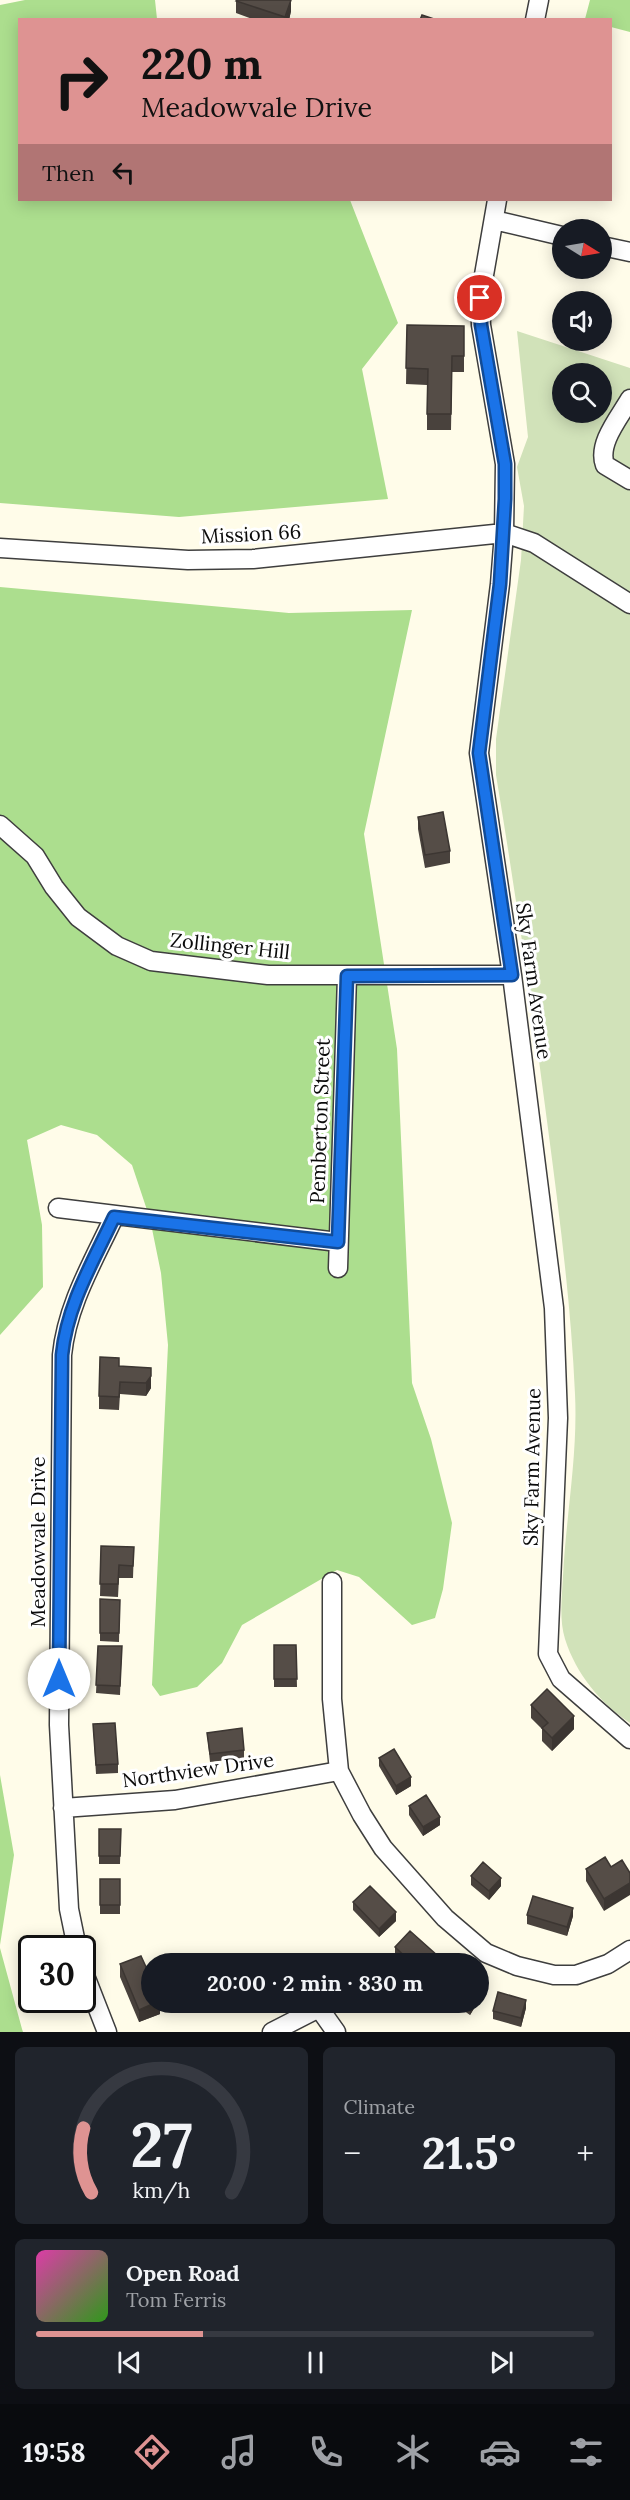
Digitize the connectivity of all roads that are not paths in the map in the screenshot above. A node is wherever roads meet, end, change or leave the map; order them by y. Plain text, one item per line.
1 (539, 0) edge
2 (534, 18) edge
3 (497, 201) edge
4 (494, 220) junction
5 (552, 234) edge
6 (612, 248) edge
7 (630, 252) edge
8 (630, 399) edge
9 (630, 480) edge
10 (504, 533) junction
11 (0, 549) edge
12 (630, 604) edge
13 (0, 825) edge
14 (512, 975) junction
15 (347, 976) junction
16 (58, 1208) dead end
17 (114, 1217) junction
18 (338, 1242) junction
19 (338, 1268) dead end
20 (332, 1582) dead end
21 (630, 1739) edge
22 (339, 1771) junction
23 (63, 1808) junction
24 (74, 1935) edge
25 (630, 1950) edge
26 (96, 2004) edge
27 (107, 2032) edge
28 (272, 2032) edge
29 (336, 2032) edge

1 - 2 street
3 - 4 street, Sky Farm Avenue
4 - 5 street
4 - 10 street, Sky Farm Avenue
6 - 7 street
8 - 9 street
10 - 11 street, Mission 66
10 - 12 street
10 - 14 street, Sky Farm Avenue
13 - 15 street, Zollinger Hill
14 - 15 street, Zollinger Hill
14 - 21 street, Sky Farm Avenue
15 - 18 street, Pemberton Street
16 - 17 street
17 - 18 street
17 - 23 street, Meadowvale Drive
18 - 19 street, Pemberton Street
20 - 22 street
22 - 23 street, Northview Drive
22 - 25 street
23 - 24 street, Meadowvale Drive
26 - 27 street
28 - 29 street

